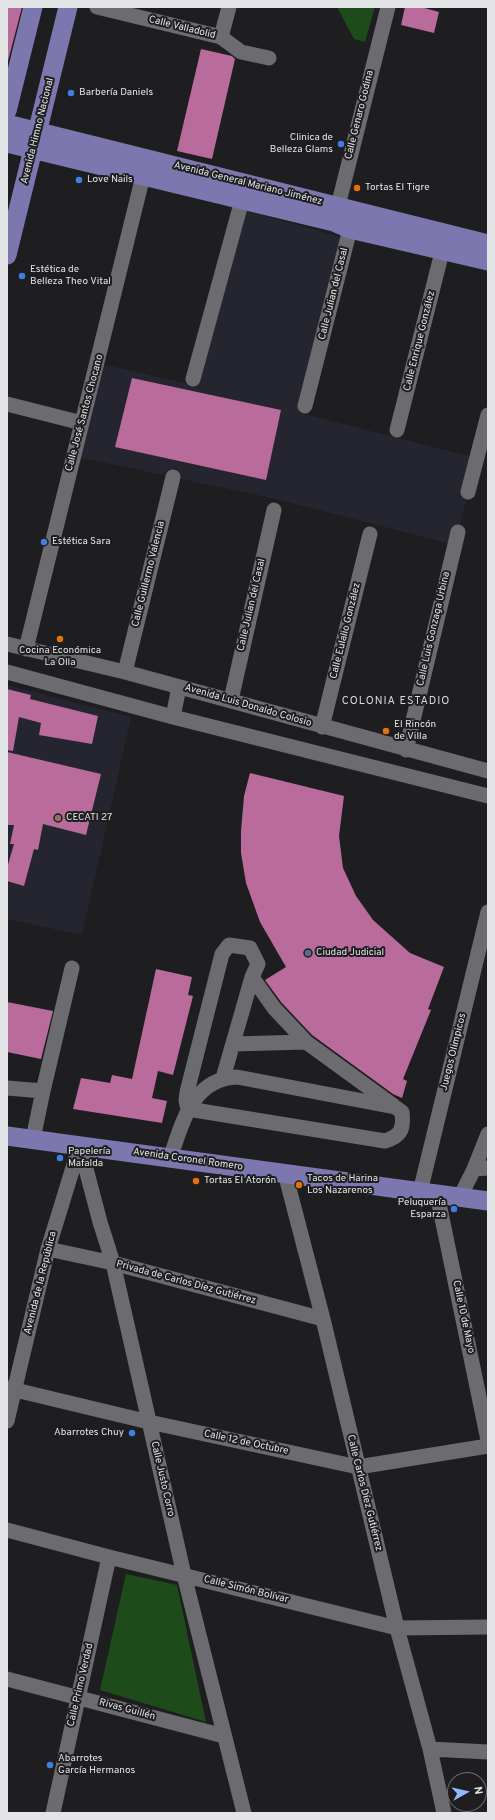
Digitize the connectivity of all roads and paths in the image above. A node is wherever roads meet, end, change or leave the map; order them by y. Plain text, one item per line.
1 (33, 7) edge
2 (68, 7) edge
3 (97, 7) edge
4 (229, 7) edge
5 (388, 7) edge
6 (221, 37) junction
7 (269, 58) dead end
8 (7, 111) edge
9 (7, 124) edge
10 (36, 140) junction
11 (7, 143) edge
12 (144, 176) junction
13 (242, 200) junction
14 (340, 219) junction
15 (488, 246) edge
16 (442, 252) junction
17 (7, 255) edge
18 (193, 379) dead end
19 (7, 404) edge
20 (305, 406) dead end
21 (488, 415) edge
22 (80, 429) junction
23 (398, 430) dead end
24 (173, 477) dead end
25 (468, 492) dead end
26 (274, 510) dead end
27 (458, 532) dead end
28 (370, 534) dead end
29 (7, 644) edge
30 (26, 649) junction
31 (7, 672) edge
32 (124, 672) junction
33 (180, 686) junction
34 (231, 700) junction
35 (173, 717) junction
36 (322, 727) junction
37 (406, 750) junction
38 (488, 771) edge
39 (488, 796) edge
40 (488, 912) edge
41 (72, 968) dead end
42 (252, 977) junction
43 (306, 1042) junction
44 (233, 1044) junction
45 (223, 1078) junction
46 (7, 1088) edge
47 (43, 1091) junction
48 (396, 1107) junction
49 (188, 1109) junction
50 (488, 1134) edge
51 (7, 1136) edge
52 (33, 1139) junction
53 (80, 1146) junction
54 (170, 1158) junction
55 (481, 1168) edge
56 (285, 1173) junction
57 (429, 1193) junction
58 (460, 1197) junction
59 (488, 1201) edge
60 (48, 1249) junction
61 (113, 1263) junction
62 (324, 1319) junction
63 (11, 1389) edge
64 (7, 1421) edge
65 (149, 1422) junction
66 (488, 1440) edge
67 (488, 1446) edge
68 (358, 1466) junction
69 (7, 1530) edge
70 (110, 1557) junction
71 (184, 1575) junction
72 (488, 1627) edge
73 (397, 1628) junction
74 (7, 1679) edge
75 (78, 1697) junction
76 (224, 1736) junction
77 (430, 1749) junction
78 (488, 1752) edge
79 (53, 1813) edge
80 (244, 1813) edge
81 (444, 1813) edge

1 - 8 main road
2 - 10 main road, Avenida Himno Nacional
3 - 6 street, Calle Valladolid
4 - 6 street
5 - 14 street, Calle Genaro Godina
6 - 7 street
9 - 10 main road, Avenida General Mariano Jiménez
10 - 11 main road, Avenida General Mariano Jiménez
10 - 12 main road, Avenida General Mariano Jiménez
10 - 14 main road, Avenida General Mariano Jiménez
10 - 17 main road, Avenida Himno Nacional
12 - 13 main road, Avenida General Mariano Jiménez
12 - 22 street, Calle José Santos Chocano
13 - 14 main road, Avenida General Mariano Jiménez
13 - 18 street
14 - 15 main road, Avenida General Mariano Jiménez
14 - 16 main road, Avenida General Mariano Jiménez
14 - 20 street, Calle Julian del Casal
15 - 16 main road, Avenida General Mariano Jiménez
16 - 23 street, Calle Enrique González
19 - 22 street
21 - 25 street
22 - 30 street, Calle José Santos Chocano
24 - 32 street, Calle Guillermo Valencia
26 - 34 street, Calle Julian del Casal
27 - 37 street, Calle Luis Gonzaga Urbina
28 - 36 street, Calle Eulalio González
29 - 30 street, Avenida Luis Donaldo Colosio
30 - 32 street, Avenida Luis Donaldo Colosio
31 - 35 street
32 - 33 street, Avenida Luis Donaldo Colosio
33 - 34 street, Avenida Luis Donaldo Colosio
33 - 35 street
34 - 36 street, Avenida Luis Donaldo Colosio
35 - 39 street
36 - 37 street, Avenida Luis Donaldo Colosio
37 - 38 street, Avenida Luis Donaldo Colosio
40 - 57 street, Juegos Olimpicos
41 - 47 street
42 - 43 street
42 - 44 street
42 - 49 street
43 - 44 street
43 - 48 street
44 - 45 street
45 - 48 street
45 - 49 street
46 - 47 street
47 - 52 street
48 - 49 street
49 - 54 street
50 - 55 street
51 - 52 main road, Avenida Coronel Romero
52 - 53 main road, Avenida Coronel Romero
53 - 54 main road, Avenida Coronel Romero
53 - 60 street, Avenida de la República
53 - 61 street, Calle Justo Corro
54 - 56 main road, Avenida Coronel Romero
55 - 58 street
56 - 57 main road, Avenida Coronel Romero
56 - 62 street, Calle Carlos Díez Gutiérrez
57 - 58 main road, Avenida Coronel Romero
57 - 66 street, Calle 10 de Mayo
58 - 59 main road, Avenida Coronel Romero
60 - 61 street, Privada de Carlos Díez Gutiérrez
60 - 63 street, Avenida de la República
61 - 62 street, Privada de Carlos Díez Gutiérrez
61 - 65 street, Calle Justo Corro
62 - 68 street, Calle Carlos Díez Gutiérrez
63 - 64 street, Avenida de la República
63 - 65 street, Calle 12 de Octubre
65 - 68 street, Calle 12 de Octubre
65 - 71 street, Calle Justo Corro
67 - 68 street, Calle 12 de Octubre
68 - 73 street, Calle Carlos Díez Gutiérrez
69 - 70 street, Calle Simón Bolívar
70 - 71 street, Calle Simón Bolívar
70 - 75 street, Calle Primo Verdad
71 - 73 street, Calle Simón Bolívar
71 - 76 street, Calle Justo Corro
72 - 73 street, Calle Simón Bolívar
73 - 77 street, Calle Carlos Díez Gutiérrez
74 - 75 street, Rivas Guillén
75 - 76 street, Rivas Guillén
75 - 79 street, Calle Primo Verdad
76 - 80 street, Calle Justo Corro
77 - 78 street
77 - 81 street, Calle Carlos Díez Gutiérrez

